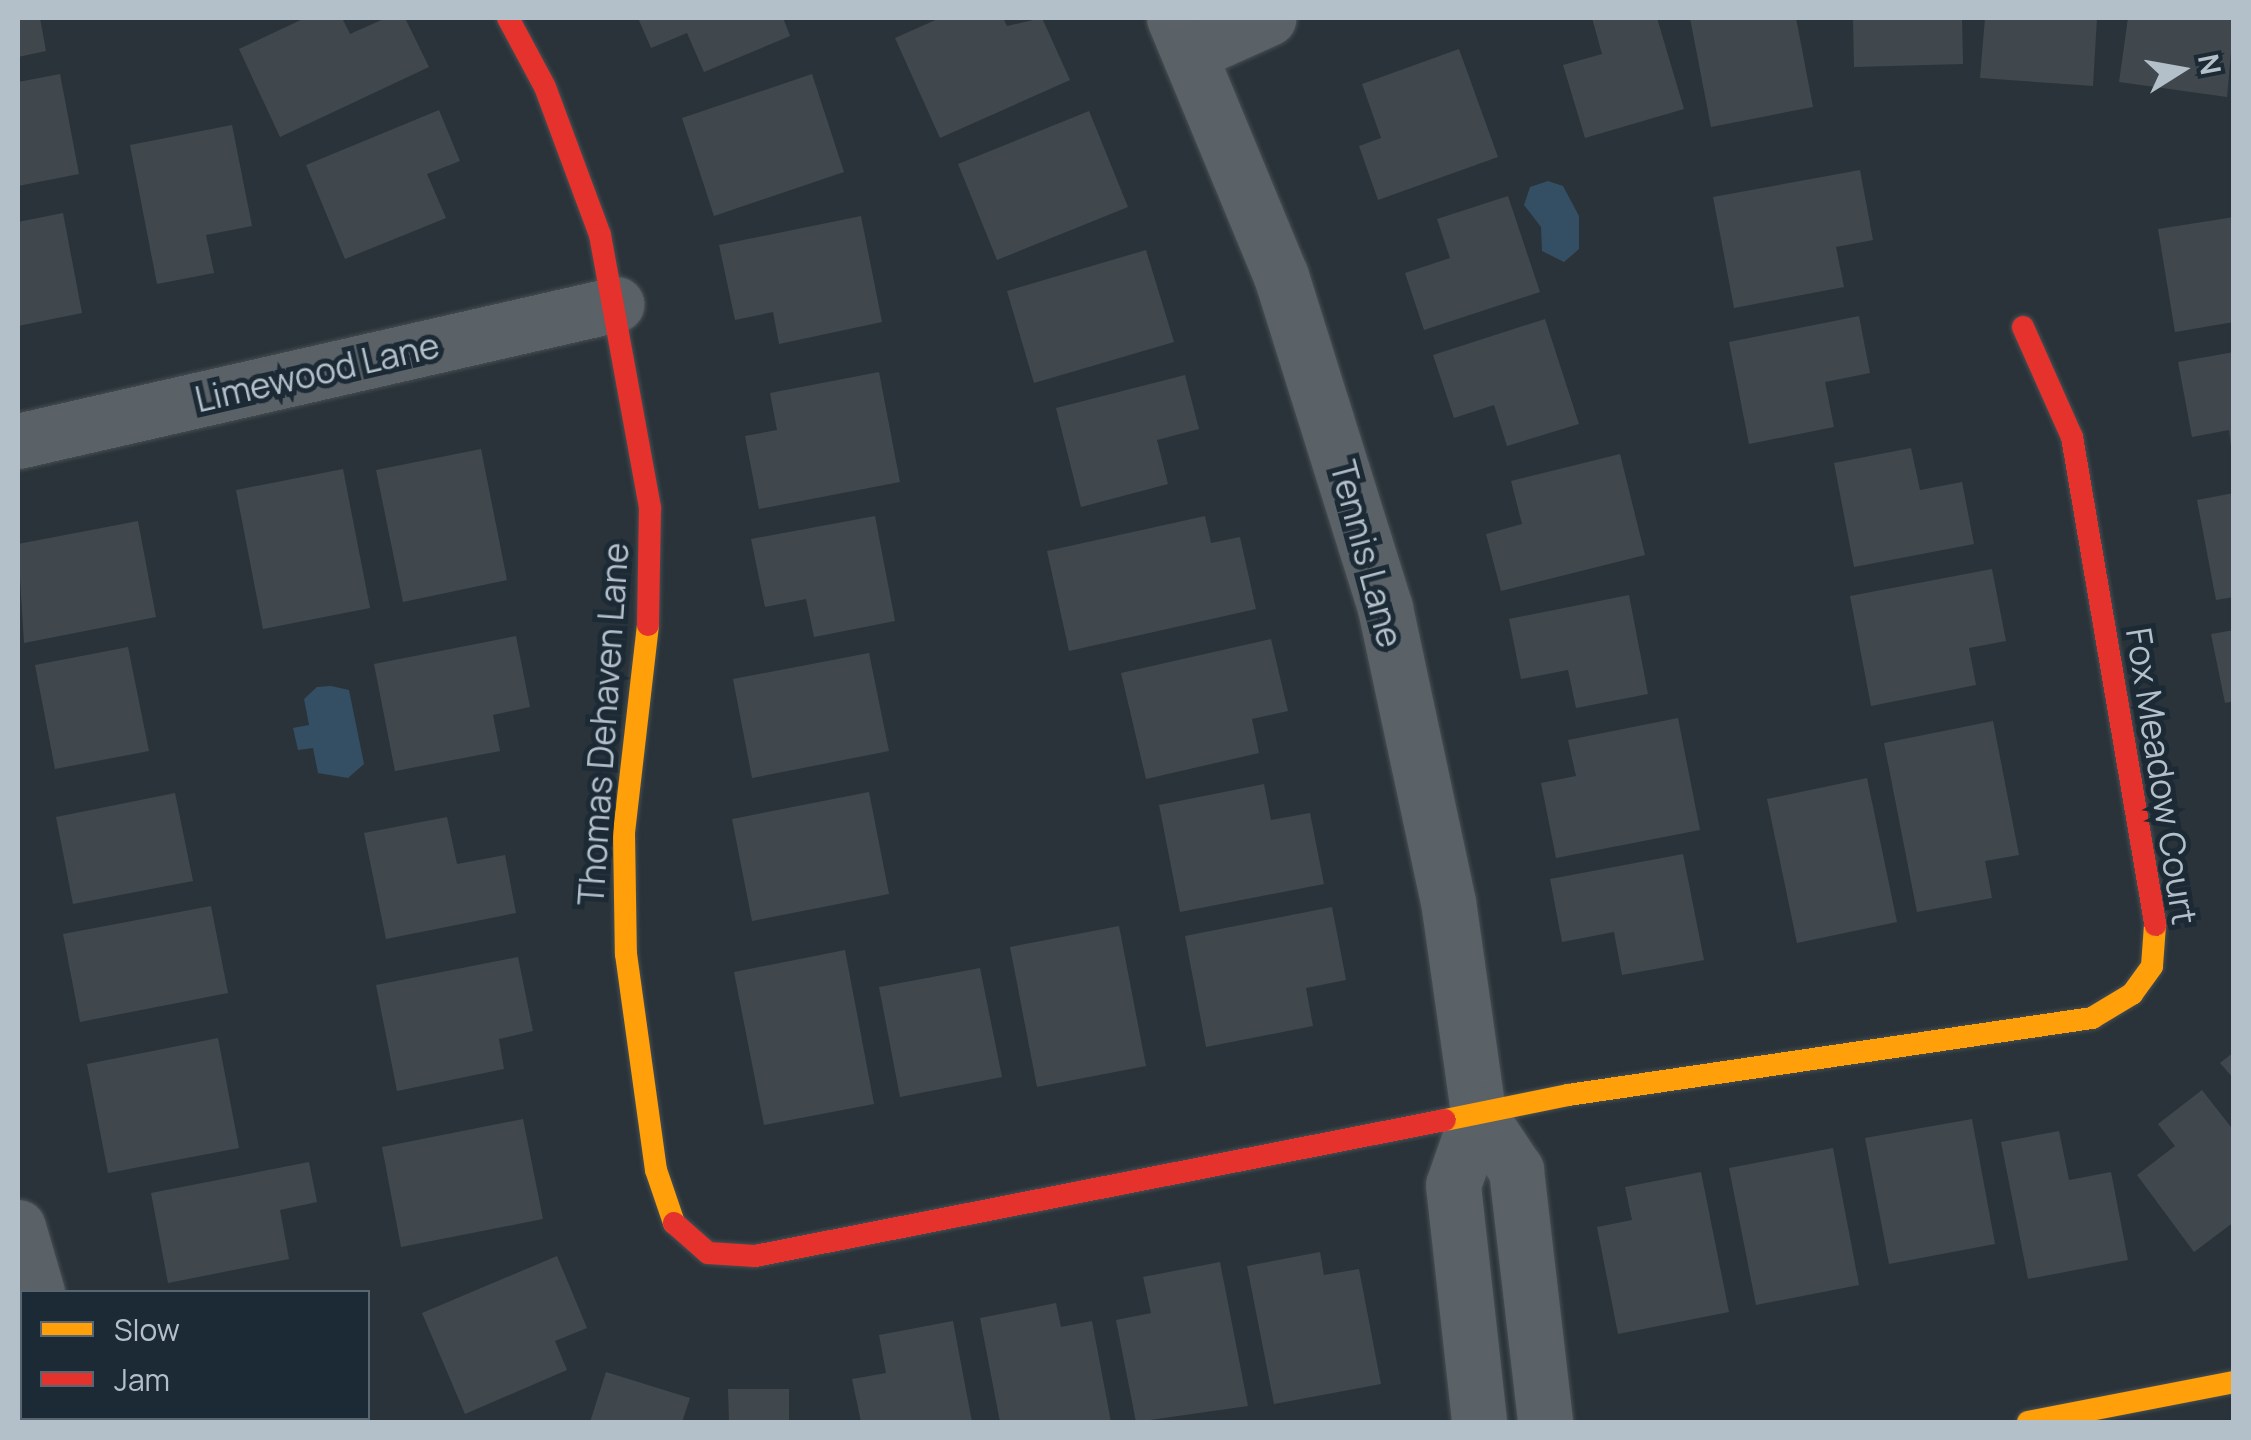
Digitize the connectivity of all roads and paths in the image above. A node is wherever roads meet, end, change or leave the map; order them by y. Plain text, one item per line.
1 (508, 18) edge
2 (1270, 18) edge
3 (1182, 36) edge
4 (617, 304) junction
5 (2023, 327) dead end
6 (18, 441) edge
7 (1478, 1113) junction
8 (18, 1227) edge
9 (36, 1290) edge
10 (2234, 1382) edge
11 (1479, 1422) edge
12 (1545, 1422) edge
13 (2028, 1422) edge

1 - 4 street, Thomas Dehaven Lane
2 - 3 street
3 - 7 street, Tennis Lane
4 - 6 street, Limewood Lane
4 - 7 street, Thomas Dehaven Lane
5 - 7 street, Fox Meadow Court
7 - 11 street, Tennis Lane
7 - 12 street, Tennis Lane
8 - 9 street
10 - 13 street

